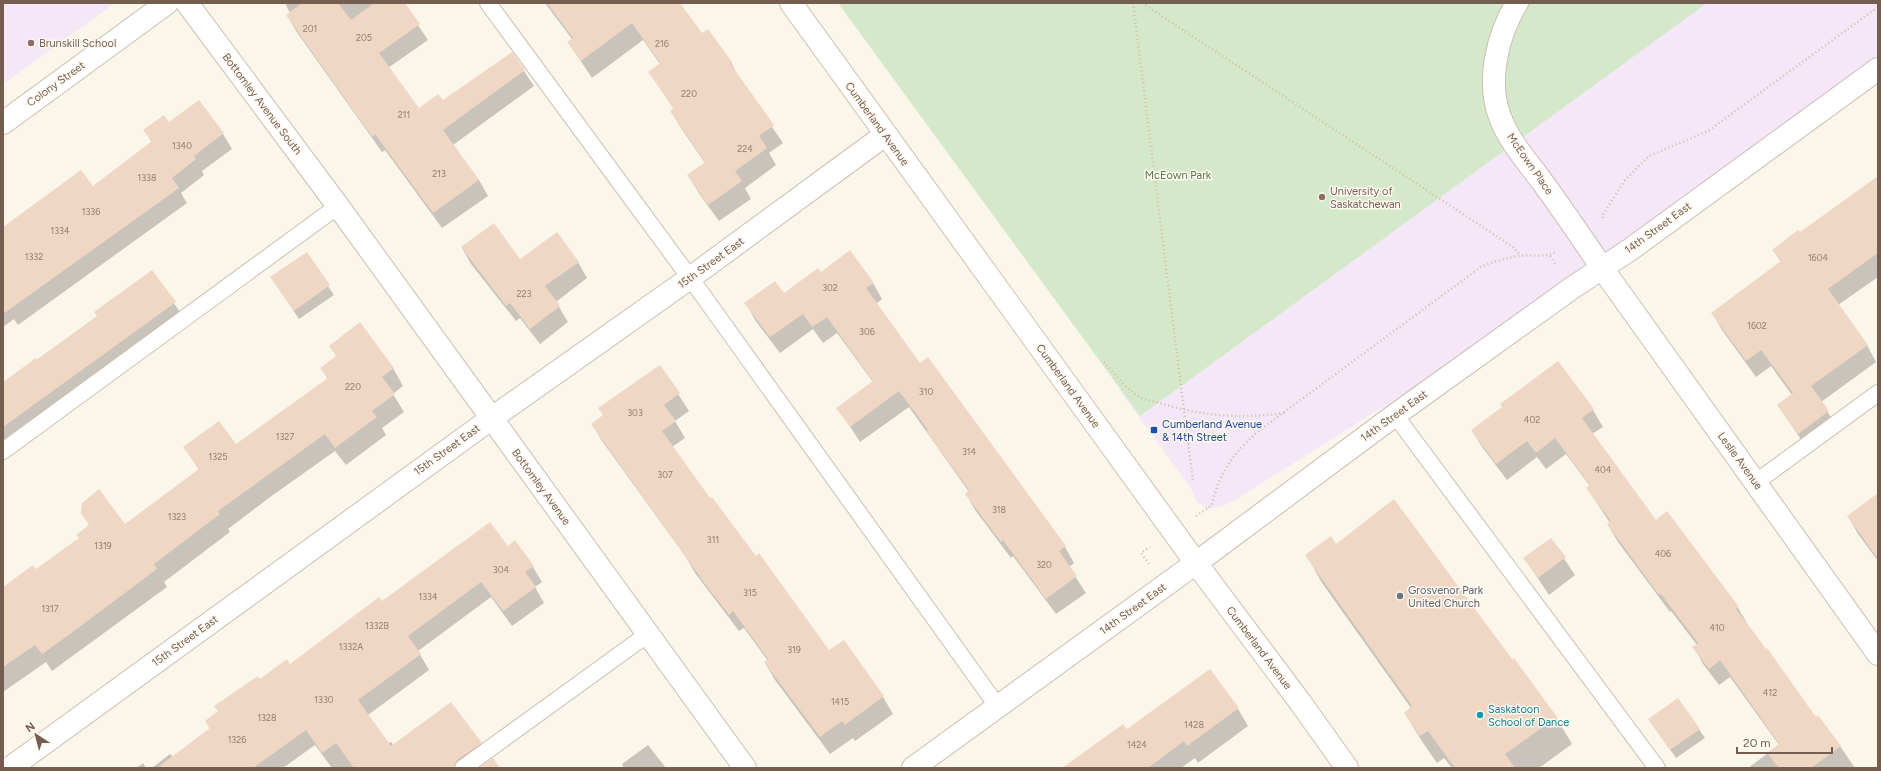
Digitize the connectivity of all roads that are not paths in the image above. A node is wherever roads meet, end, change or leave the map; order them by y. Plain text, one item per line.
1 (167, 3) edge
2 (187, 3) edge
3 (488, 3) edge
4 (790, 3) edge
5 (1517, 3) edge
6 (1878, 68) edge
7 (6, 116) edge
8 (885, 135) junction
9 (338, 206) junction
10 (1602, 268) junction
11 (690, 278) junction
12 (1878, 393) edge
13 (1396, 415) junction
14 (492, 418) junction
15 (3, 451) edge
16 (1755, 483) junction
17 (1196, 563) junction
18 (648, 634) junction
19 (1878, 654) edge
20 (998, 707) junction
21 (10, 768) edge
22 (463, 768) edge
23 (745, 768) edge
24 (913, 768) edge
25 (1347, 768) edge
26 (1657, 768) edge

1 - 7 street, Colony Street
2 - 9 street, Bottomley Avenue South
3 - 11 lane
4 - 8 street, Cumberland Avenue
5 - 10 street, McEown Place
6 - 10 street, 14th Street East
8 - 11 street, 15th Street East
8 - 17 street, Cumberland Avenue
9 - 14 street, Bottomley Avenue
9 - 15 lane
10 - 13 street, 14th Street East
10 - 16 street, Leslie Avenue
11 - 14 street, 15th Street East
11 - 20 lane
12 - 16 lane
13 - 17 street, 14th Street East
13 - 26 lane
14 - 18 street, Bottomley Avenue
14 - 21 street, 15th Street East
16 - 19 street, Leslie Avenue
17 - 20 street, 14th Street East
17 - 25 street, Cumberland Avenue
18 - 22 lane
18 - 23 street, Bottomley Avenue
20 - 24 street, 14th Street East

